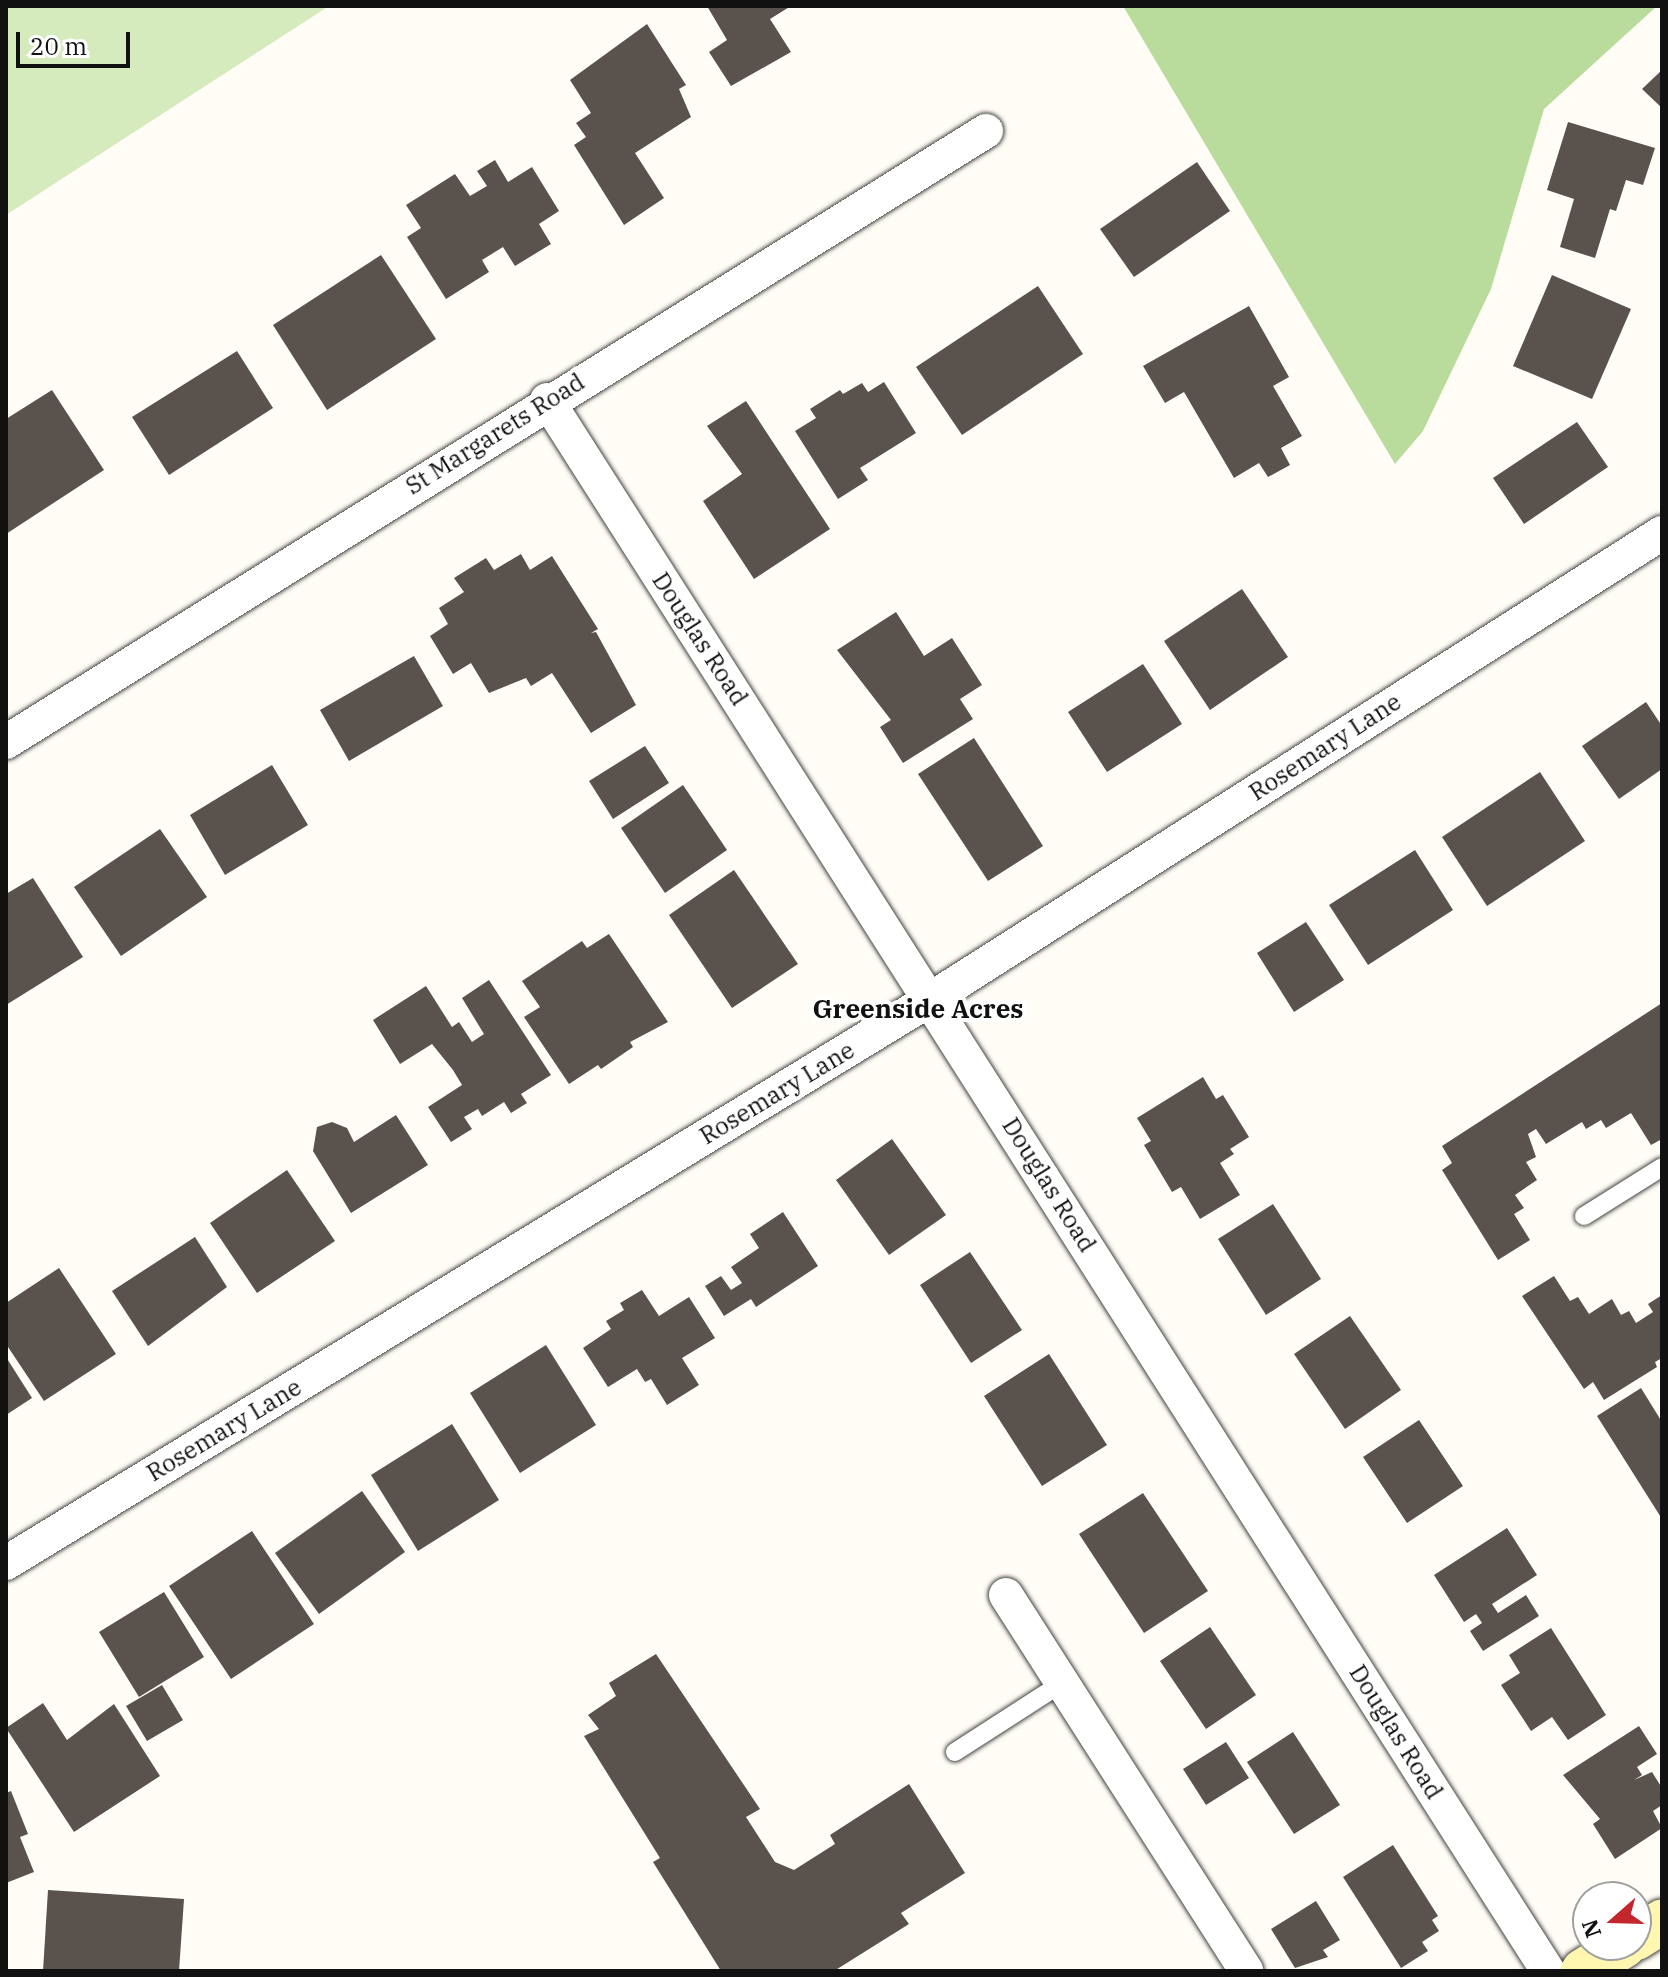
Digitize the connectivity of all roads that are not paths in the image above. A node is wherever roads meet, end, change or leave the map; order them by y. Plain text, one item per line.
1 (986, 131) dead end
2 (547, 400) junction
3 (1662, 533) edge
4 (6, 742) edge
5 (931, 999) junction
6 (1662, 1167) edge
7 (1584, 1216) dead end
8 (6, 1563) edge
9 (1006, 1595) dead end
10 (1062, 1683) junction
11 (955, 1752) dead end
12 (1246, 1971) edge
13 (1548, 1971) edge

1 - 2 street, St Margarets Road
2 - 4 street, St Margarets Road
2 - 5 street, Douglas Road
3 - 5 street, Rosemary Lane
5 - 8 street, Rosemary Lane
5 - 13 street, Douglas Road
6 - 7 lane
9 - 10 street
10 - 11 lane
10 - 12 street

